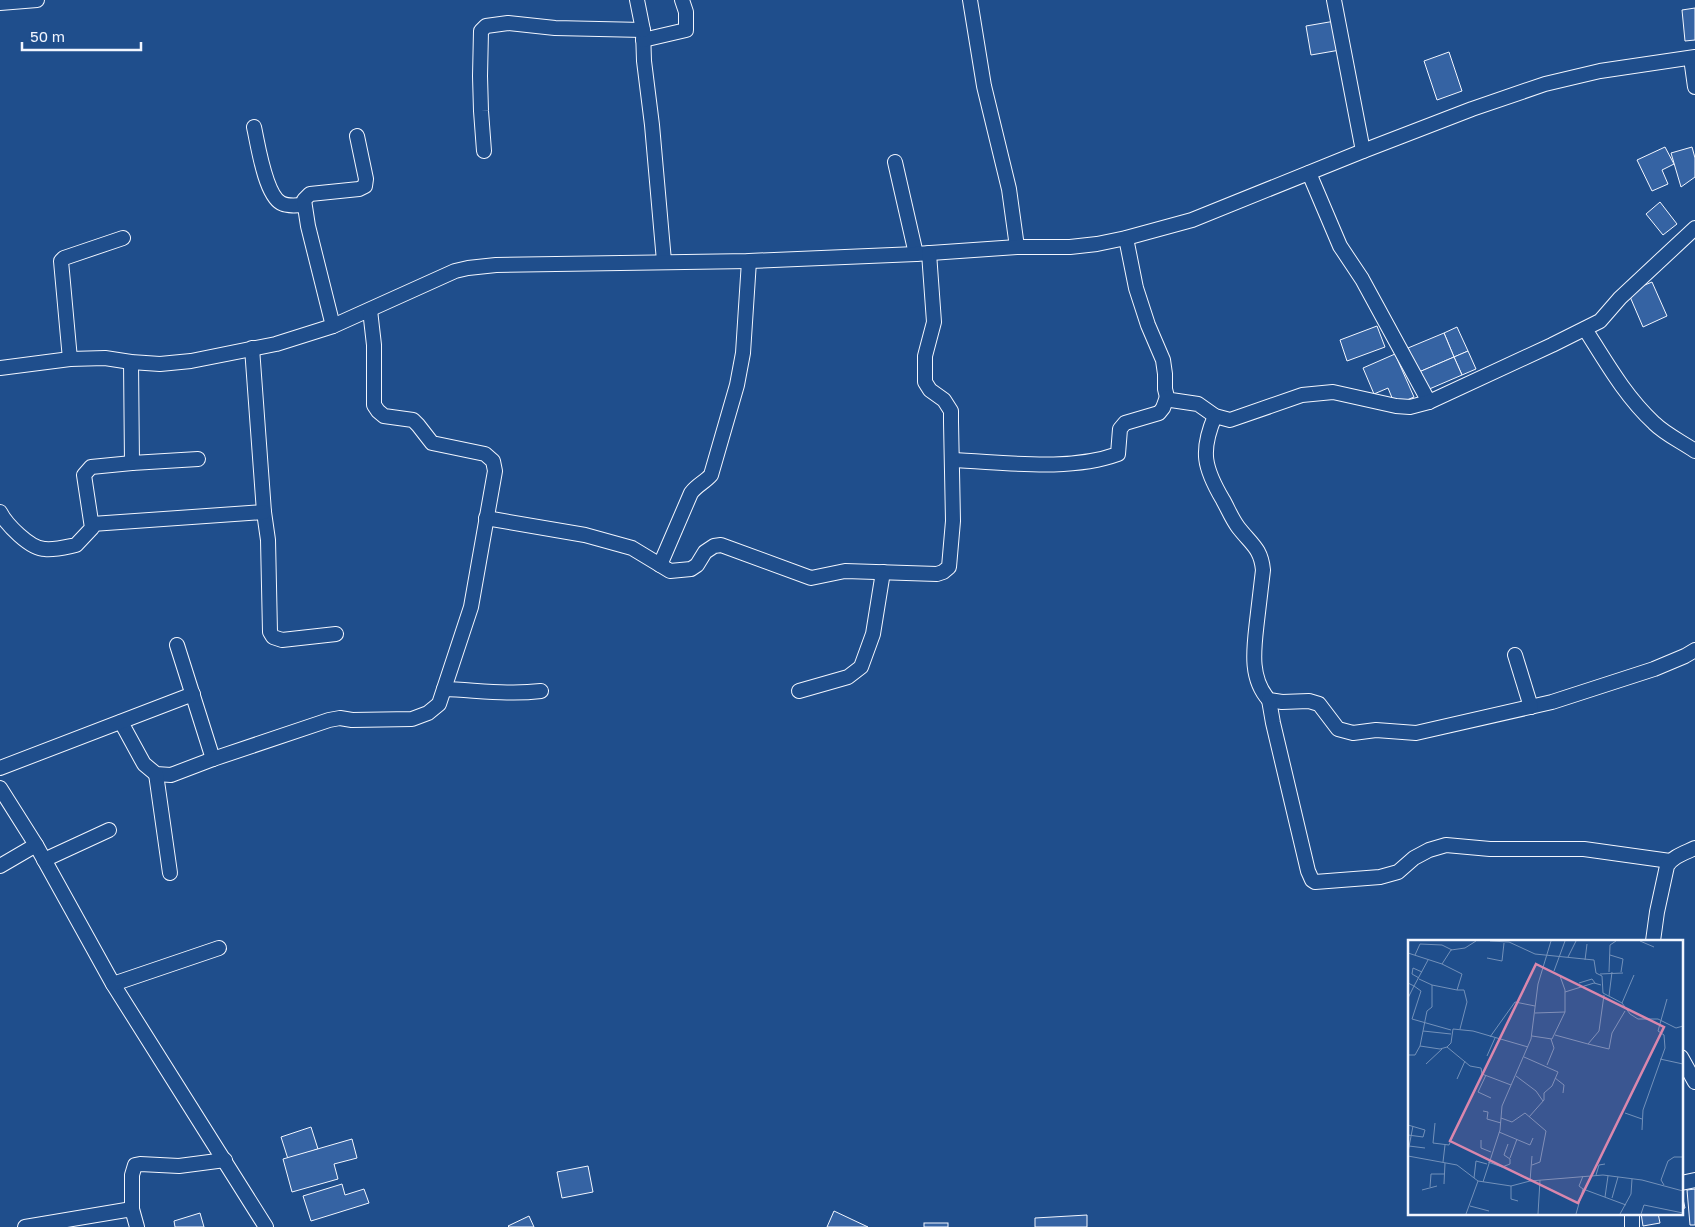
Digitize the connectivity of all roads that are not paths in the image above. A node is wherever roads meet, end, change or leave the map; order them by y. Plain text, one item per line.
1 (37, 0) edge
2 (637, 0) edge
3 (682, 0) edge
4 (970, 0) edge
5 (1334, 0) edge
6 (0, 3) edge
7 (643, 35) junction
8 (1693, 58) edge
9 (1695, 87) edge
10 (254, 127) dead end
11 (357, 136) dead end
12 (484, 151) dead end
13 (1363, 151) junction
14 (895, 162) dead end
15 (1309, 173) junction
16 (304, 205) junction
17 (1695, 228) edge
18 (123, 238) dead end
19 (1126, 238) junction
20 (1017, 247) junction
21 (923, 254) junction
22 (664, 261) junction
23 (749, 261) junction
24 (370, 310) junction
25 (333, 326) junction
26 (1585, 329) junction
27 (252, 348) junction
28 (70, 359) junction
29 (131, 362) junction
30 (0, 368) edge
31 (1167, 396) junction
32 (1429, 402) junction
33 (1215, 416) junction
34 (1695, 451) edge
35 (198, 459) dead end
36 (952, 460) junction
37 (132, 463) junction
38 (0, 512) edge
39 (264, 512) junction
40 (486, 518) junction
41 (92, 524) junction
42 (660, 565) junction
43 (883, 572) junction
44 (336, 634) dead end
45 (177, 645) dead end
46 (1695, 650) edge
47 (1515, 655) dead end
48 (444, 689) junction
49 (541, 691) dead end
50 (799, 691) dead end
51 (193, 694) junction
52 (1269, 700) junction
53 (1531, 707) junction
54 (121, 722) junction
55 (213, 759) junction
56 (0, 768) edge
57 (156, 774) junction
58 (0, 788) edge
59 (109, 830) dead end
60 (36, 845) junction
61 (1695, 848) edge
62 (44, 860) junction
63 (1670, 861) junction
64 (0, 866) edge
65 (170, 873) dead end
66 (1653, 940) edge
67 (218, 948) dead end
68 (113, 984) junction
69 (1682, 1059) edge
70 (1695, 1082) edge
71 (225, 1160) junction
72 (1695, 1180) edge
73 (1682, 1183) edge
74 (132, 1209) junction
75 (1632, 1214) edge
76 (25, 1227) edge
77 (136, 1227) edge
78 (266, 1227) edge
79 (1632, 1227) edge

1 - 6 street
2 - 7 street
3 - 7 street
4 - 20 street
5 - 13 street
7 - 12 street
7 - 22 street
8 - 9 street
8 - 13 street
10 - 16 street
11 - 16 street
13 - 15 street
14 - 21 street
15 - 19 street
15 - 32 street
16 - 25 street
17 - 26 street
18 - 28 street
19 - 20 street
19 - 31 street
20 - 21 street
21 - 23 street
21 - 36 street
22 - 23 street
22 - 24 street
23 - 42 street
24 - 25 street
24 - 40 street
25 - 27 street
26 - 32 street
26 - 34 street
27 - 29 street
27 - 39 street
28 - 29 street
28 - 30 street
29 - 37 street
31 - 33 street
31 - 36 street
32 - 33 street
33 - 52 street
35 - 37 street
36 - 43 street
37 - 41 street
38 - 41 street
39 - 41 street
39 - 44 street
40 - 42 street
40 - 48 street
42 - 43 street
43 - 50 street
45 - 51 street
46 - 53 street
47 - 53 street
48 - 49 street
48 - 55 street
51 - 54 street
51 - 55 street
52 - 53 street
52 - 63 street
54 - 56 street
54 - 57 street
55 - 57 street
57 - 65 street
58 - 60 street
59 - 62 street
60 - 62 street
60 - 64 street
61 - 63 street
62 - 68 street
63 - 66 street
67 - 68 street
68 - 71 street
69 - 70 street
71 - 74 street
71 - 78 street
72 - 73 street
74 - 76 street
74 - 77 street
75 - 79 street

